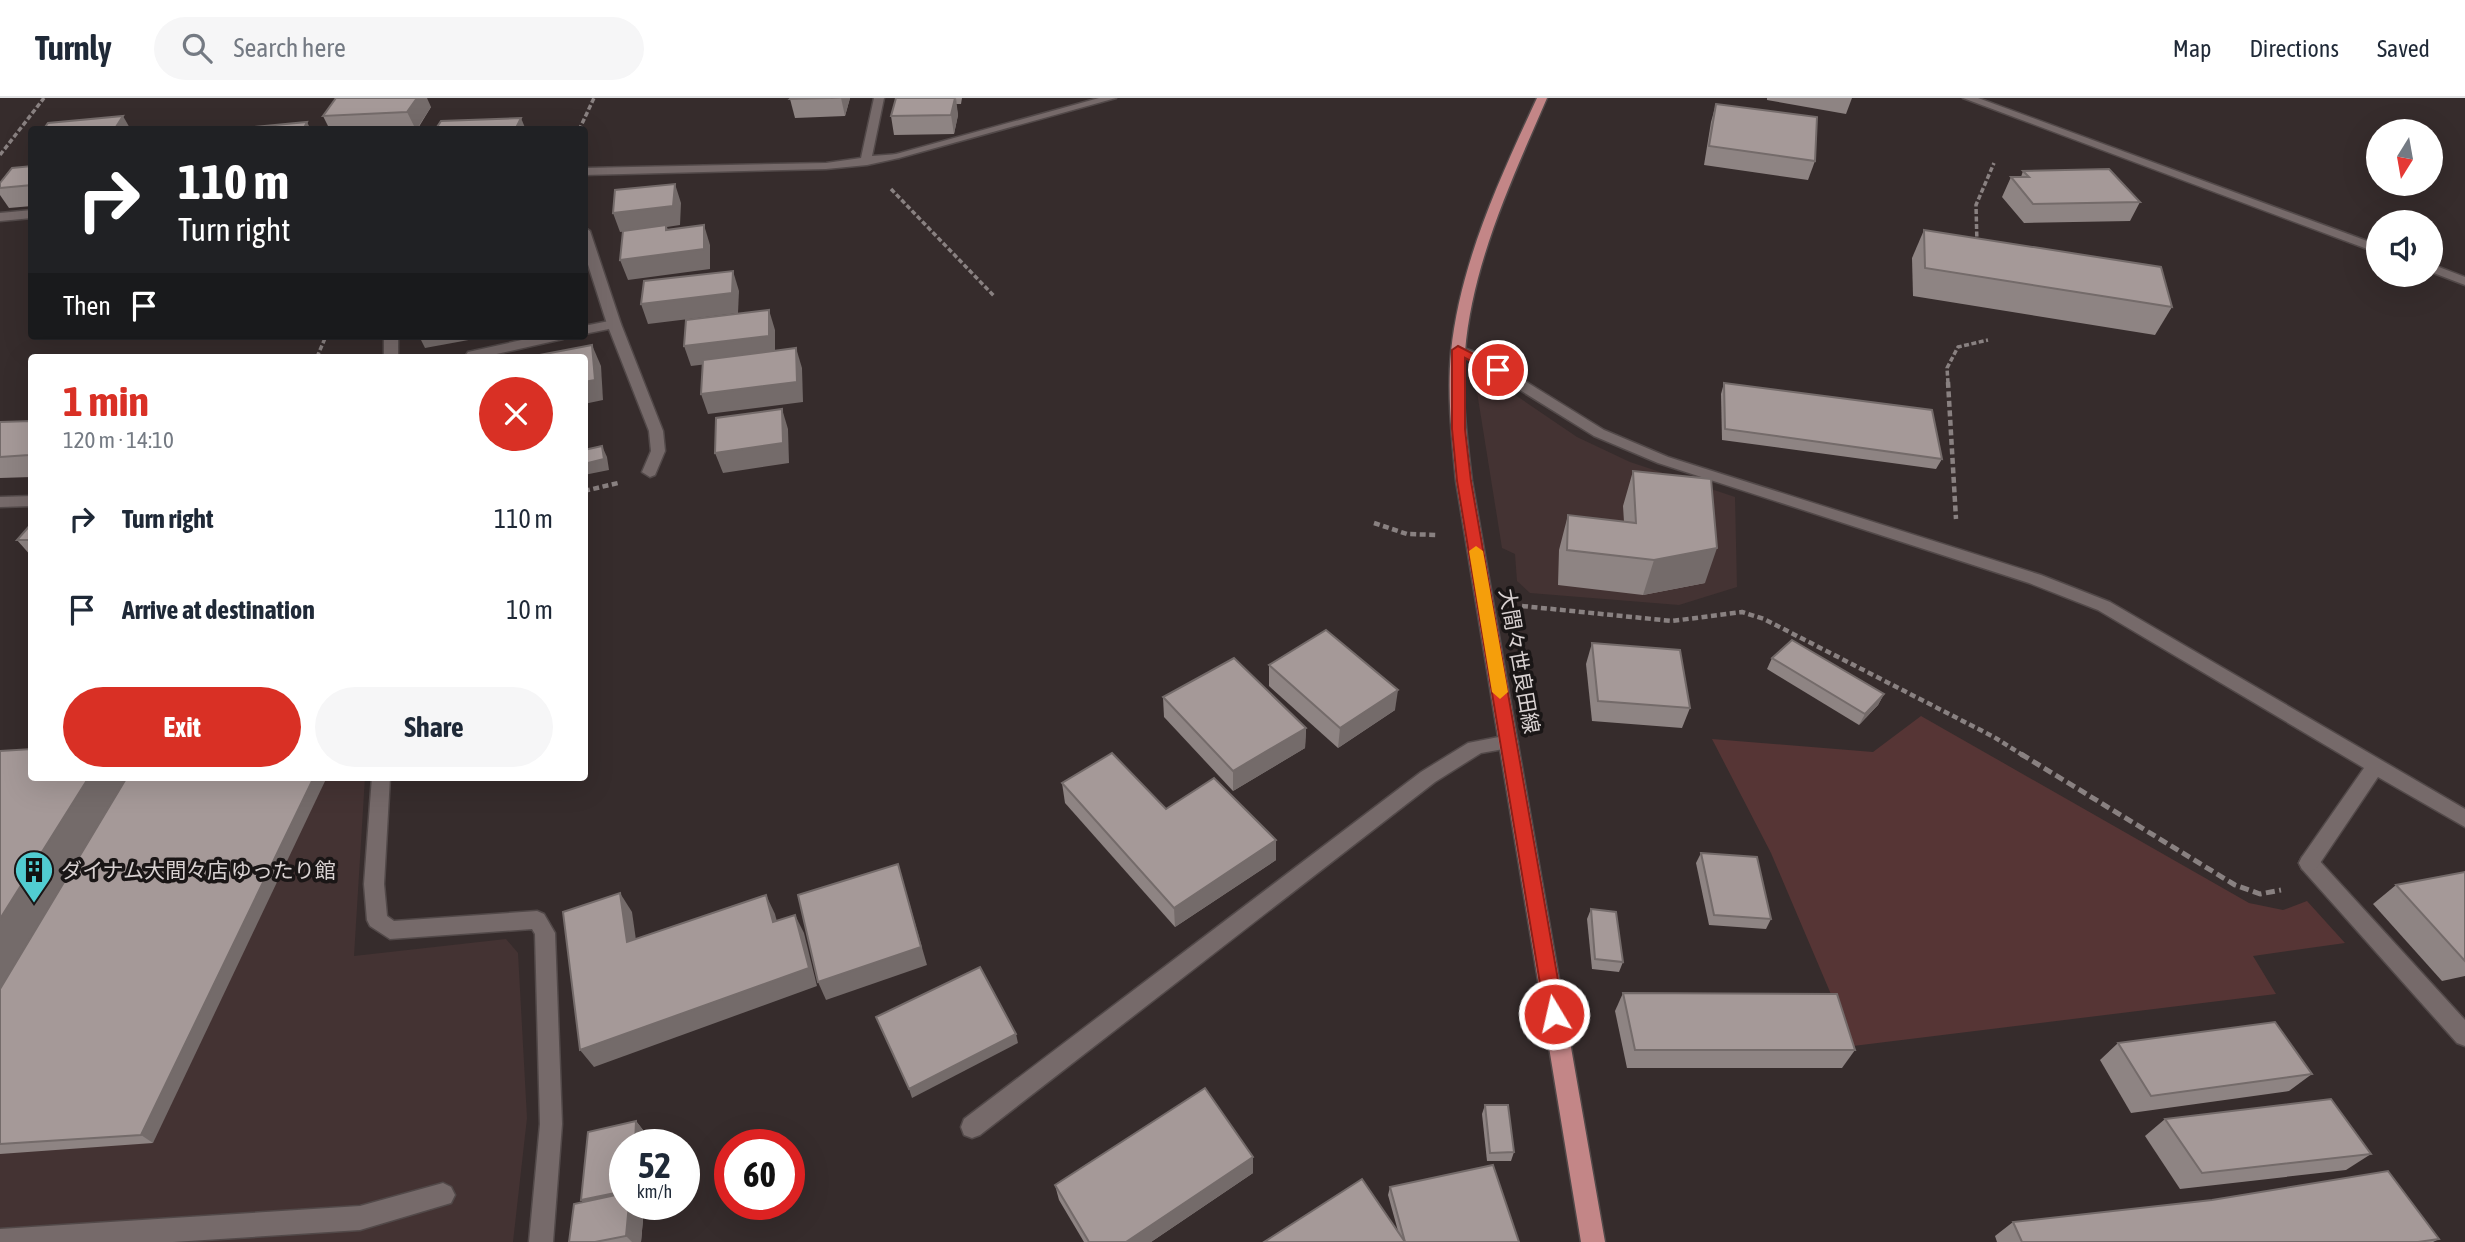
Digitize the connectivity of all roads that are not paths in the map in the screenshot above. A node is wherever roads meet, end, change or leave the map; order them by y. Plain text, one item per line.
1 (879, 98) edge
2 (1111, 98) edge
3 (1542, 98) edge
4 (1968, 98) edge
5 (867, 162) junction
6 (588, 172) edge
7 (28, 214) edge
8 (0, 217) edge
9 (588, 243) edge
10 (2366, 245) edge
11 (2443, 273) edge
12 (2465, 281) edge
13 (614, 324) junction
14 (588, 329) edge
15 (540, 340) edge
16 (1458, 350) junction
17 (477, 354) edge
18 (650, 472) dead end
19 (28, 501) edge
20 (0, 502) edge
21 (1509, 742) junction
22 (2375, 767) junction
23 (381, 781) edge
24 (2465, 819) edge
25 (2465, 1036) edge
26 (972, 1127) dead end
27 (443, 1195) dead end
28 (0, 1241) edge
29 (541, 1242) edge
30 (1593, 1242) edge

1 - 5 street
2 - 5 street
3 - 16 main road, 大間々世良田線
4 - 10 street
5 - 6 street
7 - 8 street
9 - 13 street
11 - 12 street
13 - 14 street
13 - 18 street
15 - 17 street
16 - 21 main road, 大間々世良田線
16 - 22 street
19 - 20 street
21 - 26 street
21 - 30 main road, 大間々世良田線
22 - 24 street
22 - 25 street
23 - 29 street
27 - 28 street

